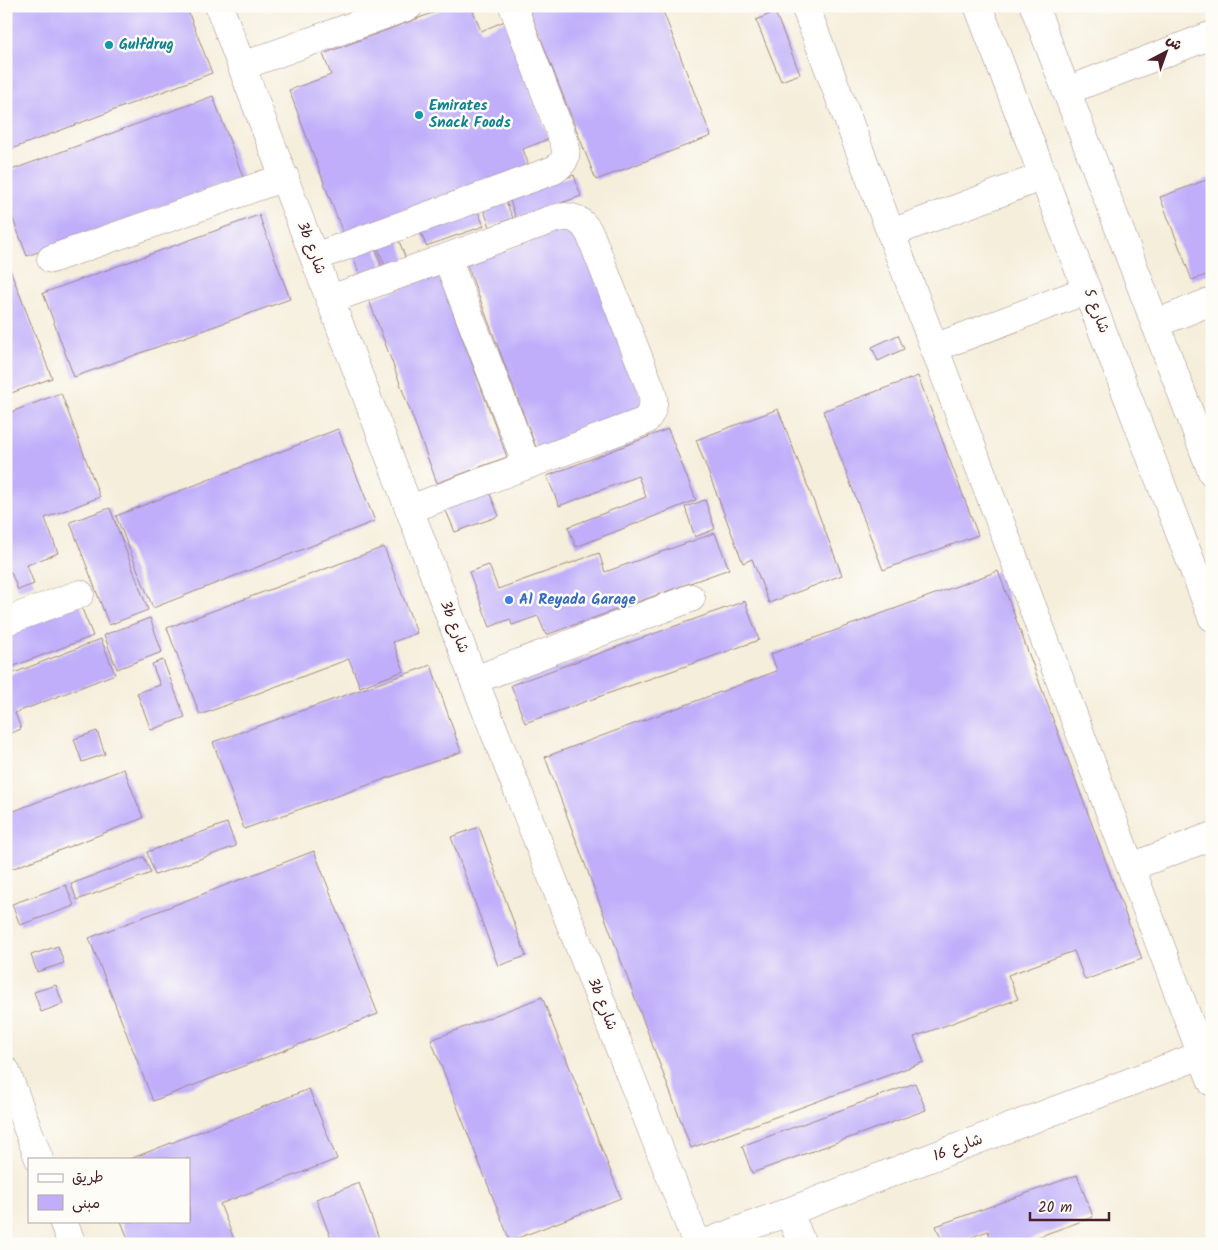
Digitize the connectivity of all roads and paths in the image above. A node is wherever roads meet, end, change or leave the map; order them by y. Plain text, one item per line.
1 (219, 6) edge
2 (409, 6) edge
3 (513, 6) edge
4 (805, 6) edge
5 (978, 6) edge
6 (1034, 6) edge
7 (1212, 35) edge
8 (242, 66) junction
9 (1066, 91) junction
10 (1044, 176) junction
11 (285, 177) junction
12 (891, 233) junction
13 (315, 257) junction
14 (447, 258) junction
15 (51, 259) dead end
16 (1087, 290) junction
17 (331, 299) junction
18 (1212, 301) edge
19 (1155, 324) junction
20 (934, 348) junction
21 (527, 465) junction
22 (1212, 472) edge
23 (410, 509) junction
24 (80, 594) dead end
25 (691, 598) dead end
26 (1212, 617) edge
27 (6, 621) edge
28 (474, 680) junction
29 (1212, 836) edge
30 (1131, 867) junction
31 (1207, 1053) edge
32 (6, 1071) edge
33 (1212, 1082) edge
34 (39, 1158) edge
35 (789, 1212) junction
36 (63, 1222) edge
37 (72, 1244) edge
38 (697, 1244) edge
39 (703, 1244) edge
40 (802, 1244) edge

1 - 8 street, 3b شارع
2 - 8 street
3 - 13 street
4 - 12 street
5 - 10 street, شارع 5
6 - 9 street
7 - 9 street
8 - 11 street, 3b شارع
9 - 19 street
10 - 12 street
10 - 16 street, شارع 5
11 - 13 street, 3b شارع
11 - 15 street
12 - 20 street
13 - 17 street, 3b شارع
14 - 17 street
14 - 21 street
14 - 21 street
16 - 20 street
16 - 26 street, شارع 5
17 - 23 street, 3b شارع
18 - 19 street
19 - 22 street
20 - 30 street
21 - 23 street
23 - 28 street, 3b شارع
24 - 27 street
25 - 28 street
28 - 38 street, 3b شارع
29 - 30 street
30 - 31 street
31 - 33 street
31 - 35 street, شارع 16
32 - 34 street
35 - 39 street, شارع 16
35 - 40 street
36 - 37 street

